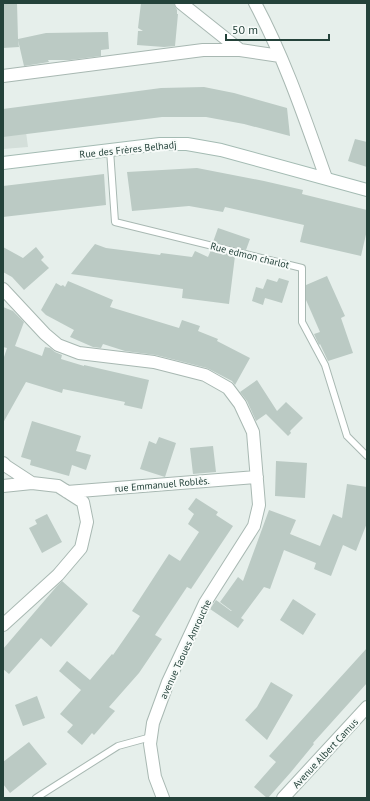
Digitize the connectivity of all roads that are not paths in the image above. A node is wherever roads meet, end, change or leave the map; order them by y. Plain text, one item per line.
1 (181, 3) edge
2 (255, 3) edge
3 (240, 50) junction
4 (280, 56) junction
5 (3, 76) edge
6 (110, 150) junction
7 (3, 163) edge
8 (326, 178) junction
9 (367, 190) edge
10 (3, 289) edge
11 (367, 456) edge
12 (3, 463) edge
13 (257, 477) junction
14 (32, 483) junction
15 (3, 486) edge
16 (67, 492) junction
17 (3, 625) edge
18 (367, 708) edge
19 (151, 736) junction
20 (36, 798) edge
21 (163, 798) edge
22 (283, 798) edge

1 - 3 street
2 - 4 street
3 - 4 street
3 - 5 street
4 - 8 street
6 - 7 street, Rue des Frères Belhadj
6 - 8 street, Rue des Frères Belhadj
6 - 11 lane, Rue edmon charlot
8 - 9 street, Rue des Frères Belhadj
10 - 13 street, avenue Taoues Amrouche
12 - 14 street
13 - 16 street, rue Emmanuel Roblès.
13 - 19 street, avenue Taoues Amrouche
14 - 15 street
14 - 16 street
16 - 17 street
18 - 22 street, Avenue Albert Camus
19 - 20 lane
19 - 21 street, avenue Taoues Amrouche

